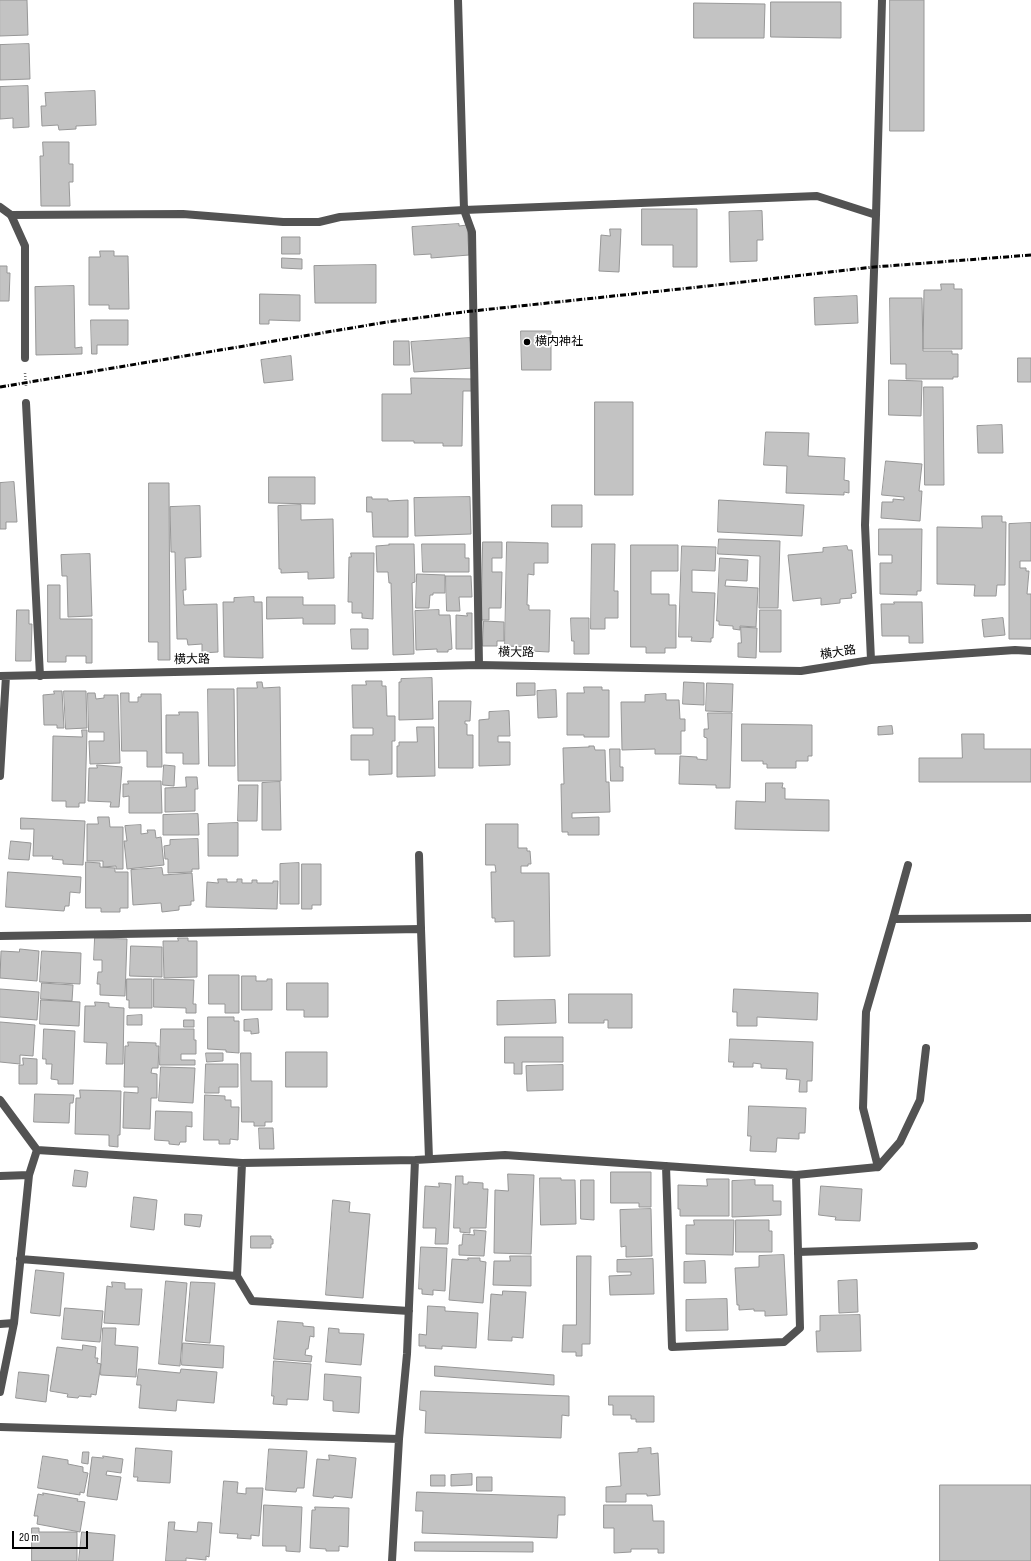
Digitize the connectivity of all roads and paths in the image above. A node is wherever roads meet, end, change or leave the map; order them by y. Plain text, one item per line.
1 (458, 0) edge
2 (882, 0) edge
3 (0, 207) edge
4 (464, 210) junction
5 (11, 215) junction
6 (876, 215) junction
7 (25, 358) joint
8 (26, 403) joint
9 (1031, 651) edge
10 (871, 660) junction
11 (479, 665) junction
12 (3, 676) edge
13 (40, 676) junction
14 (0, 776) edge
15 (419, 855) dead end
16 (908, 865) dead end
17 (1031, 918) edge
18 (893, 919) junction
19 (421, 928) junction
20 (0, 936) edge
21 (926, 1048) dead end
22 (0, 1100) edge
23 (37, 1150) junction
24 (429, 1159) junction
25 (415, 1160) junction
26 (242, 1163) junction
27 (666, 1166) junction
28 (878, 1167) junction
29 (29, 1175) junction
30 (0, 1176) edge
31 (796, 1176) junction
32 (974, 1246) dead end
33 (798, 1252) junction
34 (20, 1259) junction
35 (237, 1276) junction
36 (409, 1311) junction
37 (14, 1323) junction
38 (0, 1324) edge
39 (0, 1392) edge
40 (0, 1427) edge
41 (399, 1439) junction
42 (392, 1561) edge

1 - 4 street
2 - 6 street
3 - 5 street
4 - 5 street
4 - 6 street
4 - 11 street
5 - 7 street
6 - 10 street
7 - 8 path
8 - 13 street
9 - 10 street, 横大路
10 - 11 street, 横大路
11 - 13 street, 横大路
12 - 13 street, 横大路
12 - 14 street
15 - 19 street
16 - 18 street
17 - 18 street
18 - 28 street
19 - 20 street
19 - 24 street
21 - 28 street
22 - 23 street
23 - 26 street
23 - 29 street
24 - 25 street
24 - 27 street
25 - 26 street
25 - 36 street
26 - 35 street
27 - 31 street
27 - 33 street
28 - 31 street
29 - 30 street
29 - 34 street
31 - 33 street
32 - 33 street
34 - 35 street
34 - 37 street
35 - 36 street
36 - 41 street
37 - 38 street
37 - 39 street
40 - 41 street
41 - 42 street

